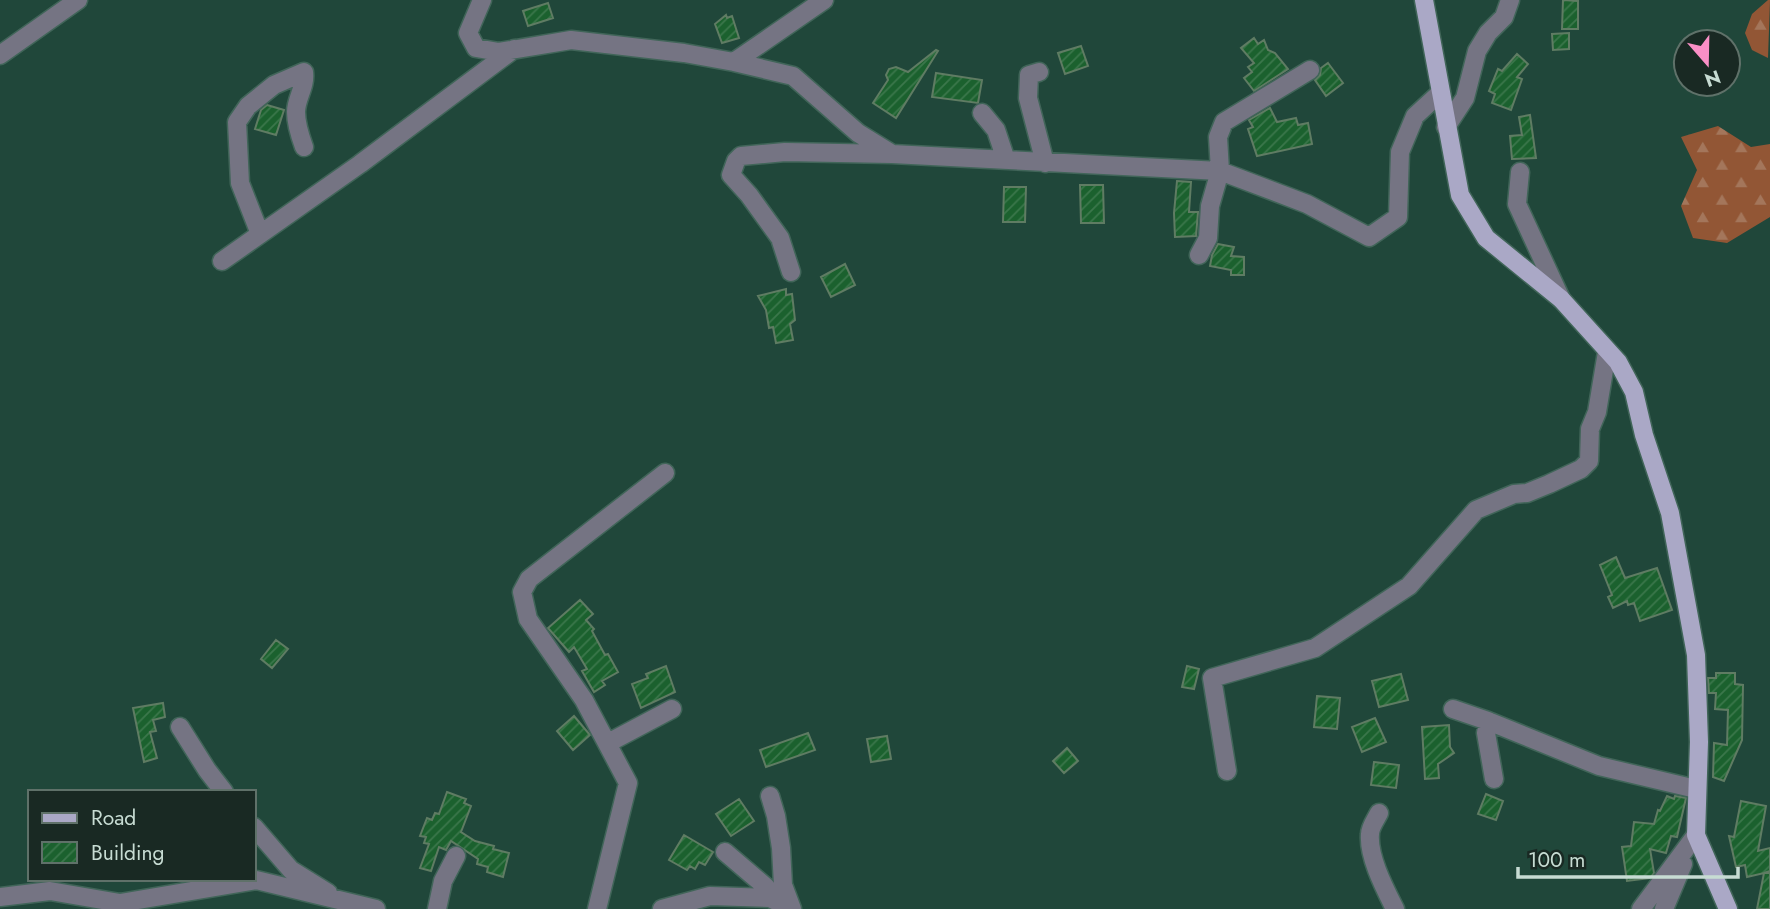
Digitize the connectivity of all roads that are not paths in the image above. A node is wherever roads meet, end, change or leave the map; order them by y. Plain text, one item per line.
1 (78, 0) edge
2 (482, 0) edge
3 (824, 0) edge
4 (1424, 0) edge
5 (1510, 0) edge
6 (514, 49) junction
7 (0, 55) edge
8 (734, 62) junction
9 (1310, 70) dead end
10 (1039, 72) dead end
11 (1440, 93) junction
12 (982, 113) dead end
13 (1446, 127) junction
14 (304, 147) dead end
15 (892, 154) junction
16 (1006, 160) junction
17 (1045, 163) junction
18 (1220, 171) junction
19 (1520, 172) dead end
20 (260, 234) junction
21 (1199, 255) dead end
22 (222, 261) dead end
23 (792, 272) dead end
24 (1561, 299) junction
25 (1608, 352) junction
26 (664, 472) dead end
27 (672, 709) dead end
28 (1453, 709) dead end
29 (1488, 721) junction
30 (180, 727) dead end
31 (608, 743) junction
32 (1227, 771) dead end
33 (1494, 779) dead end
34 (1696, 789) junction
35 (222, 790) edge
36 (770, 796) dead end
37 (1379, 813) dead end
38 (256, 829) edge
39 (1696, 835) junction
40 (726, 852) dead end
41 (456, 856) dead end
42 (256, 880) edge
43 (250, 881) edge
44 (0, 897) edge
45 (770, 898) junction
46 (342, 903) junction
47 (376, 909) edge
48 (437, 909) edge
49 (597, 909) edge
50 (662, 909) edge
51 (792, 909) edge
52 (1395, 909) edge
53 (1641, 909) edge
54 (1664, 909) edge
55 (1728, 909) edge

1 - 7 street
2 - 6 street
3 - 8 street
4 - 11 main road
5 - 13 street
6 - 8 street
6 - 20 street
8 - 15 street
9 - 18 street
10 - 17 street
11 - 13 main road
11 - 18 street
12 - 16 street
13 - 24 main road
14 - 20 street
15 - 16 street
15 - 23 street
16 - 17 street
17 - 18 street
18 - 21 street
19 - 24 street
20 - 22 street
24 - 25 main road
25 - 32 street
25 - 34 main road
26 - 31 street
27 - 31 street
28 - 29 street
29 - 33 street
29 - 34 street
30 - 35 street
31 - 49 street
34 - 39 main road
36 - 51 street
37 - 52 street
38 - 46 street
39 - 53 street
39 - 54 street
39 - 55 main road
40 - 45 street
41 - 48 street
42 - 46 street
43 - 44 street
45 - 50 street
45 - 51 street
46 - 47 street

